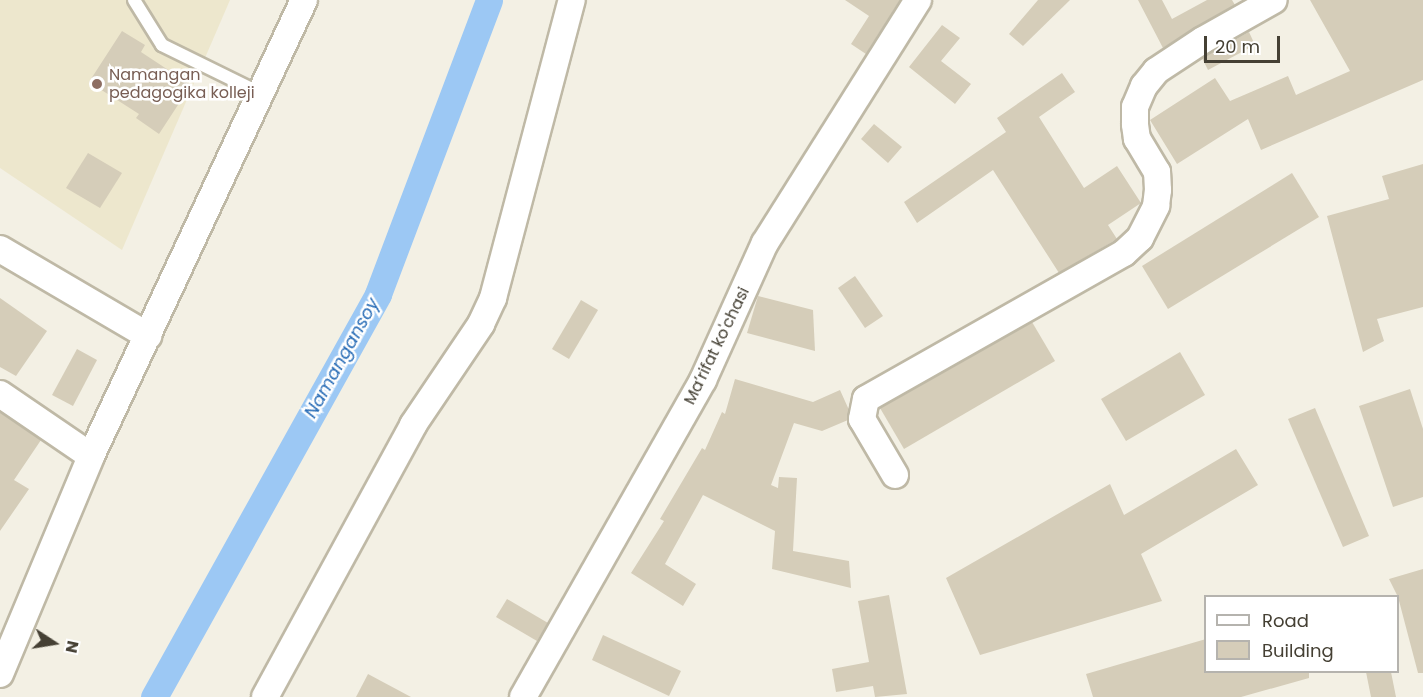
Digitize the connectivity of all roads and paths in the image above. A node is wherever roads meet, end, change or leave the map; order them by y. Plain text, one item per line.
1 (134, 0) edge
2 (304, 0) edge
3 (572, 0) edge
4 (918, 0) edge
5 (1274, 0) edge
6 (263, 95) junction
7 (0, 249) edge
8 (148, 336) junction
9 (0, 394) edge
10 (91, 456) junction
11 (895, 475) dead end
12 (0, 674) edge
13 (265, 697) edge
14 (523, 697) edge

1 - 6 lane
2 - 6 street
3 - 13 street
4 - 14 street, Maʼrifat ko'chasi
5 - 11 street
6 - 8 street
7 - 8 street
8 - 10 street
9 - 10 street
10 - 12 street

